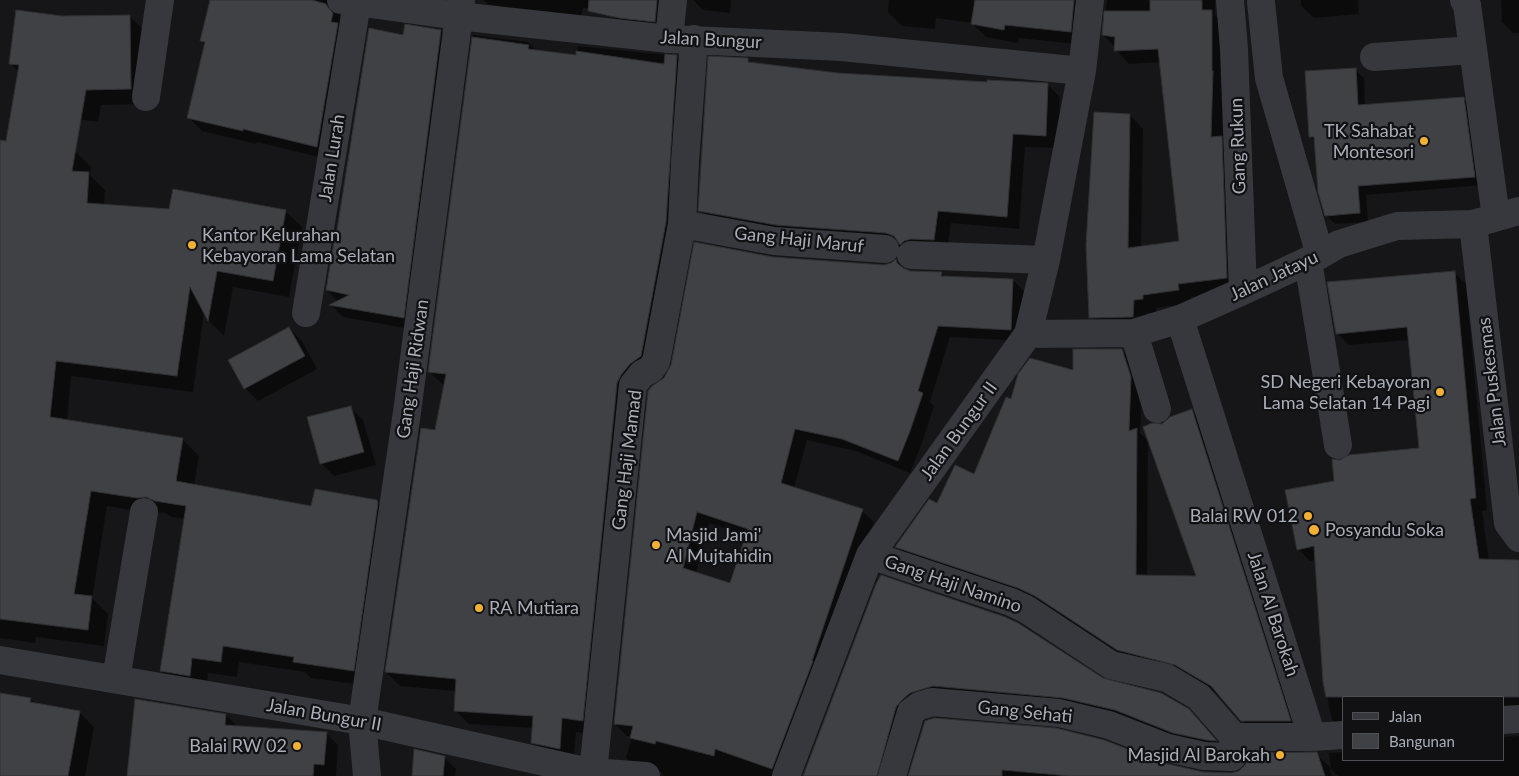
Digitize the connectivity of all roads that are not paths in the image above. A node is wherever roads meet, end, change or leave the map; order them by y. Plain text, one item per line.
1 (160, 0) edge
2 (673, 0) edge
3 (1090, 0) edge
4 (1230, 0) edge
5 (1464, 0) edge
6 (349, 2) edge
7 (1261, 2) dead end
8 (460, 8) edge
9 (682, 39) junction
10 (1474, 50) junction
11 (1374, 57) dead end
12 (1082, 71) junction
13 (146, 97) dead end
14 (1496, 217) edge
15 (682, 224) junction
16 (1314, 258) junction
17 (1046, 260) junction
18 (1243, 292) junction
19 (306, 313) dead end
20 (1180, 319) junction
21 (1134, 333) junction
22 (1028, 334) junction
23 (1157, 409) dead end
24 (1338, 445) dead end
25 (144, 512) dead end
26 (1519, 538) edge
27 (870, 555) junction
28 (0, 660) edge
29 (116, 680) junction
30 (1519, 719) edge
31 (1504, 720) edge
32 (362, 721) junction
33 (1342, 735) edge
34 (1312, 737) junction
35 (1234, 756) edge
36 (578, 772) edge
37 (367, 776) edge
38 (646, 776) edge
39 (786, 776) edge
40 (892, 776) edge

1 - 13 street
2 - 9 street, Gang Haji Mamad
3 - 12 street, Jalan Bungur II
4 - 18 street, Gang Rukun
5 - 10 street, Jalan Puskesmas
6 - 8 street, Jalan Bungur
6 - 19 street, Jalan Lurah
7 - 16 street
8 - 9 street, Jalan Bungur
8 - 32 street, Gang Haji Ridwan
9 - 12 street, Jalan Bungur
9 - 15 street, Gang Haji Mamad
10 - 11 street
10 - 14 street, Jalan Puskesmas
12 - 17 street, Jalan Bungur II
14 - 16 street, Jalan Jatayu
14 - 26 street, Jalan Puskesmas
15 - 17 street, Gang Haji Maruf
15 - 36 street, Gang Haji Mamad
16 - 18 street, Jalan Jatayu
16 - 24 street
17 - 22 street, Jalan Bungur II
18 - 20 street, Jalan Jatayu
20 - 21 street, Jalan Jatayu
20 - 34 street, Jalan Al Barokah
21 - 22 street, Jalan Jatayu
21 - 23 street
22 - 27 street, Jalan Bungur II
25 - 29 street
27 - 35 street, Gang Haji Namino
27 - 39 street, Jalan Bungur II
28 - 29 street, Jalan Bungur II
29 - 32 street, Jalan Bungur II
30 - 31 street
32 - 36 street, Jalan Bungur II
32 - 37 street, Gang Haji Ridwan
33 - 34 street, Gang Sehati
34 - 35 street, Gang Sehati
35 - 40 street, Gang Sehati
36 - 38 street, Jalan Bungur II

